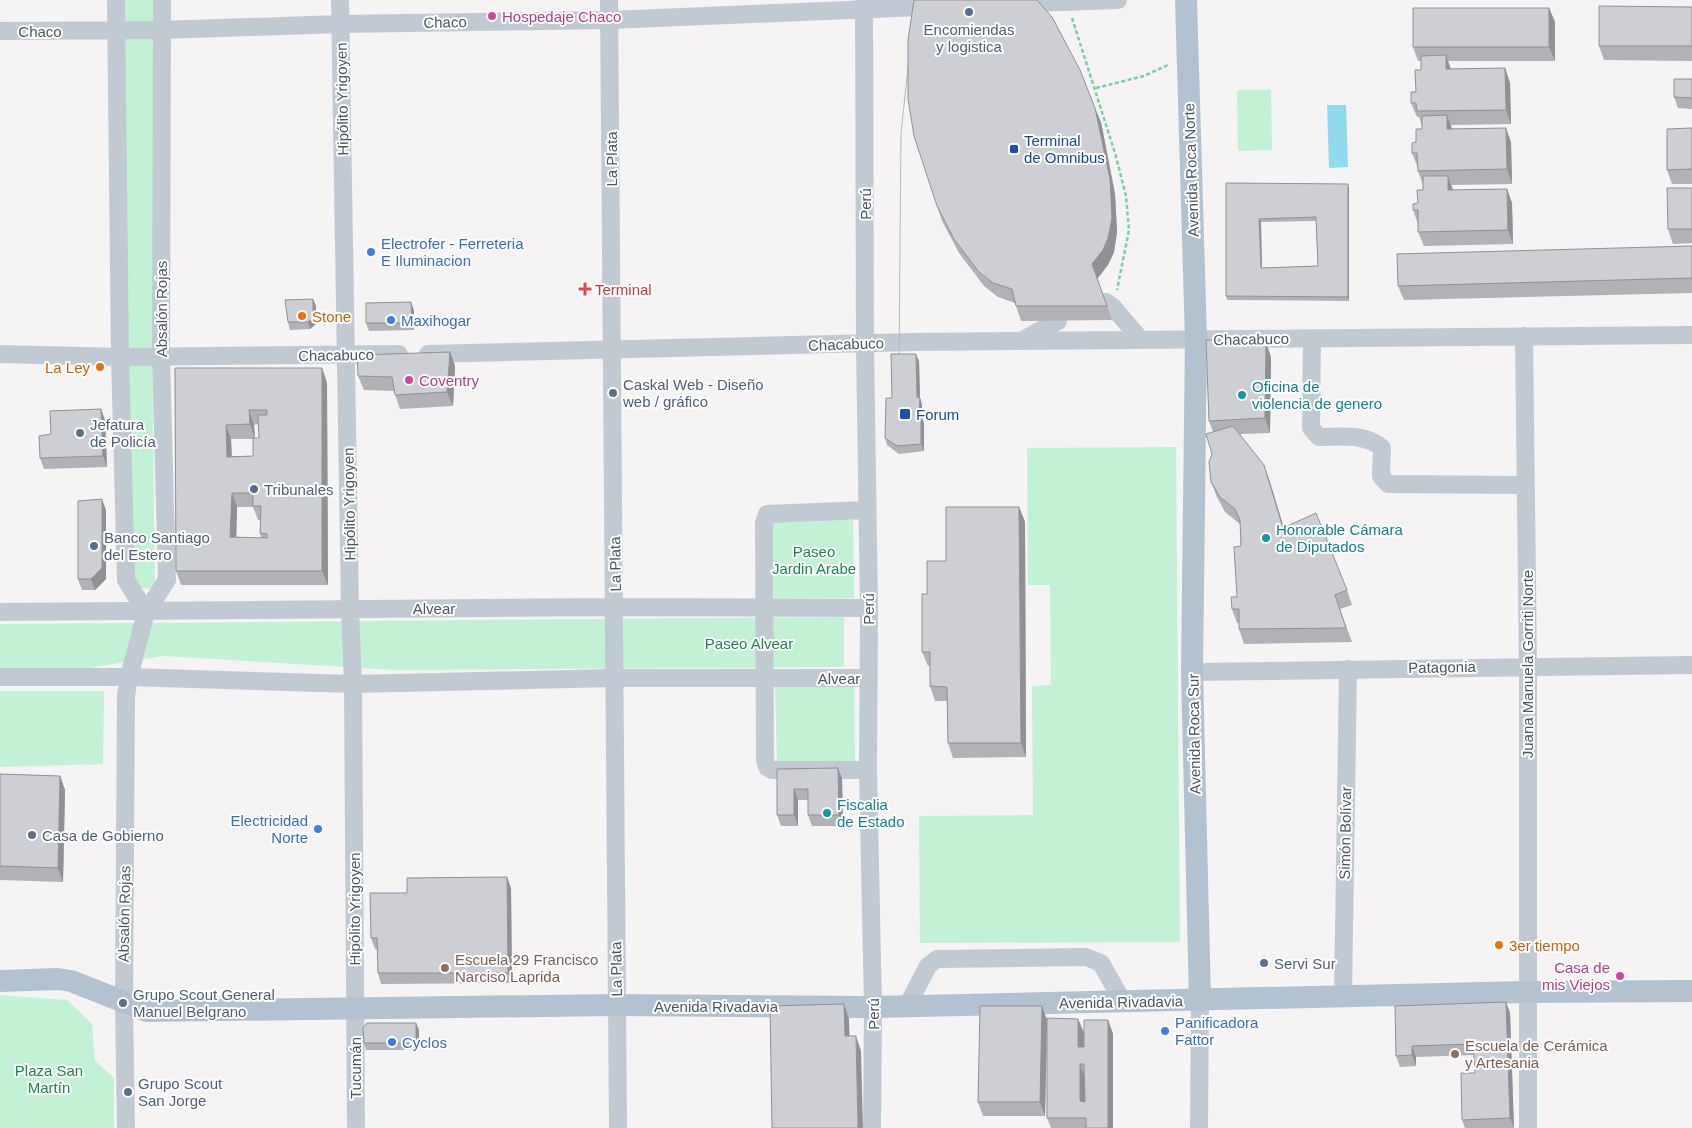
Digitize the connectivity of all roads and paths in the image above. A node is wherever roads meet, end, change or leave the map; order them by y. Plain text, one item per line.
1 (116, 0) edge
2 (162, 0) edge
3 (340, 0) edge
4 (609, 0) edge
5 (1118, 0) edge
6 (1186, 0) edge
7 (1067, 2) junction
8 (1034, 3) edge
9 (864, 5) edge
10 (920, 7) edge
11 (610, 20) junction
12 (340, 24) junction
13 (162, 30) junction
14 (0, 31) edge
15 (116, 31) junction
16 (1187, 54) junction
17 (1096, 88) junction
18 (1109, 305) joint
19 (1058, 321) edge
20 (1692, 335) edge
21 (1524, 336) junction
22 (1312, 338) junction
23 (1196, 339) junction
24 (1141, 340) junction
25 (1020, 341) junction
26 (865, 344) junction
27 (612, 350) junction
28 (0, 354) edge
29 (347, 355) junction
30 (161, 357) junction
31 (120, 358) junction
32 (1525, 485) junction
33 (866, 510) junction
34 (616, 607) junction
35 (765, 608) junction
36 (869, 608) junction
37 (350, 609) junction
38 (0, 612) edge
39 (146, 612) junction
40 (1692, 665) edge
41 (1528, 666) junction
42 (1348, 669) junction
43 (1192, 672) junction
44 (0, 677) edge
45 (129, 677) junction
46 (614, 678) junction
47 (765, 678) junction
48 (868, 678) junction
49 (353, 684) junction
50 (868, 770) junction
51 (0, 981) edge
52 (1692, 991) edge
53 (1528, 992) junction
54 (1343, 997) junction
55 (1200, 1000) junction
56 (1123, 1002) junction
57 (124, 1004) junction
58 (616, 1005) junction
59 (907, 1006) junction
60 (873, 1007) junction
61 (355, 1008) junction
62 (126, 1128) edge
63 (356, 1128) edge
64 (618, 1128) edge
65 (872, 1128) edge
66 (1199, 1128) edge
67 (1528, 1128) edge

1 - 15 street
2 - 13 street, Absalón Rojas
3 - 12 street, Hipólito Yrigoyen
4 - 11 street, La Plata
5 - 7 street
6 - 16 main road, Avenida Roca Norte
7 - 8 street
7 - 17 path
9 - 10 street, Chaco
9 - 11 street, Chaco
9 - 26 street, Perú
11 - 12 street, Chaco
11 - 27 street, La Plata
12 - 13 street, Chaco
12 - 29 street, Hipólito Yrigoyen
13 - 15 street, Chaco
13 - 30 street, Absalón Rojas
14 - 15 street, Chaco
15 - 31 street
16 - 17 path
16 - 23 main road, Avenida Roca Norte
17 - 18 path
18 - 24 street
19 - 25 street
20 - 21 street, Chacabuco
21 - 22 street, Chacabuco
21 - 32 street, Juana Manuela Gorriti Norte
22 - 23 street, Chacabuco
22 - 32 street
23 - 24 street, Chacabuco
23 - 43 main road, Avenida Roca Sur
24 - 25 street, Chacabuco
25 - 26 street, Chacabuco
26 - 27 street, Chacabuco
26 - 33 street, Perú
27 - 29 street, Chacabuco
27 - 34 street, La Plata
28 - 31 street, Chacabuco
29 - 30 street, Chacabuco
29 - 37 street, Hipólito Yrigoyen
30 - 31 street, Chacabuco
30 - 39 street, Absalón Rojas
31 - 39 street
32 - 41 street, Juana Manuela Gorriti Norte
33 - 35 street
33 - 36 street, Perú
34 - 35 street, Alvear
34 - 37 street, Alvear
34 - 46 street, La Plata
35 - 36 street, Alvear
35 - 47 street
36 - 48 street, Perú
37 - 39 street, Alvear
37 - 49 street, Hipólito Yrigoyen
38 - 39 street, Alvear
39 - 45 street, Absalón Rojas
40 - 41 street, Patagonia
41 - 42 street, Patagonia
41 - 53 street, Juana Manuela Gorriti Norte
42 - 43 street, Patagonia
42 - 54 street, Simón Bolívar
43 - 55 main road, Avenida Roca Sur
44 - 45 street, Alvear
45 - 49 street, Alvear
45 - 57 street, Absalón Rojas
46 - 47 street, Alvear
46 - 49 street, Alvear
46 - 58 street, La Plata
47 - 48 street, Alvear
47 - 50 street
48 - 50 street, Perú
49 - 61 street, Hipólito Yrigoyen
50 - 60 street, Perú
51 - 57 main road, Avenida Rivadavia
52 - 53 main road, Avenida Rivadavia
53 - 54 main road, Avenida Rivadavia
53 - 67 street, Juana Manuela Gorriti Norte
54 - 55 main road, Avenida Rivadavia
55 - 56 main road, Avenida Rivadavia
55 - 66 street, Avenida Roca Sur
56 - 59 main road, Avenida Rivadavia
56 - 59 street
57 - 61 main road, Avenida Rivadavia
57 - 62 street, Absalón Rojas
58 - 60 main road, Avenida Rivadavia
58 - 61 main road, Avenida Rivadavia
58 - 64 street, La Plata
59 - 60 main road, Avenida Rivadavia
60 - 65 street, Perú
61 - 63 street, Tucumán

